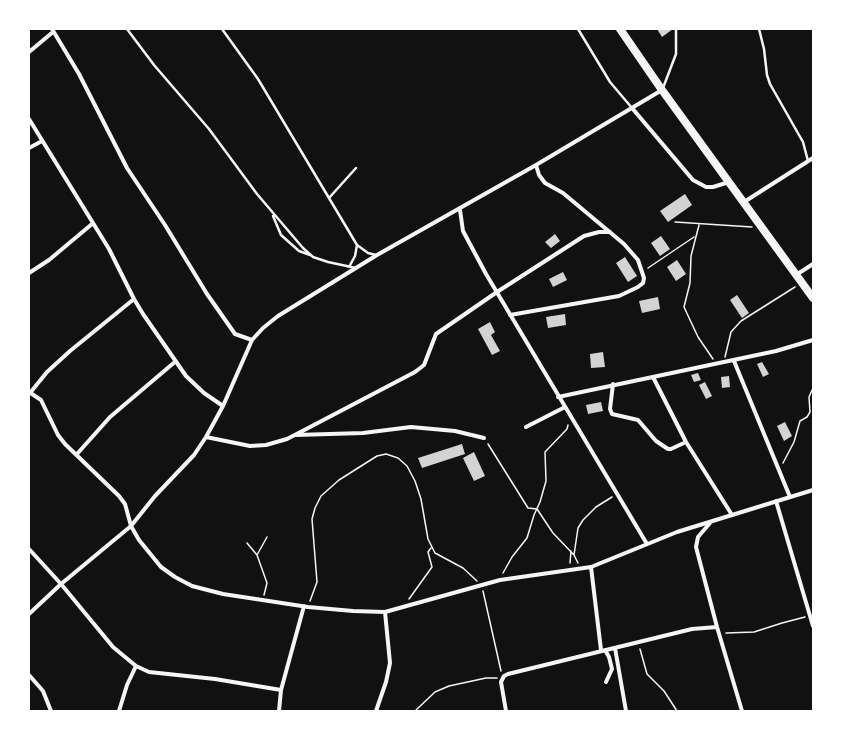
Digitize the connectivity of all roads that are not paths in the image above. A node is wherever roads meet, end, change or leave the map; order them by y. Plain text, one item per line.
1 (127, 29) edge
2 (222, 29) edge
3 (578, 29) edge
4 (620, 29) edge
5 (676, 29) edge
6 (759, 29) edge
7 (53, 30) edge
8 (29, 52) edge
9 (662, 90) junction
10 (632, 108) junction
11 (29, 119) edge
12 (42, 141) junction
13 (29, 148) edge
14 (813, 158) edge
15 (808, 161) junction
16 (536, 165) junction
17 (356, 168) dead end
18 (729, 182) junction
19 (329, 198) junction
20 (744, 203) junction
21 (460, 210) junction
22 (273, 213) junction
23 (92, 224) junction
24 (610, 232) junction
25 (357, 245) junction
26 (377, 255) junction
27 (313, 257) junction
28 (813, 264) edge
29 (349, 267) junction
30 (356, 268) junction
31 (29, 274) edge
32 (796, 275) junction
33 (497, 292) junction
34 (813, 298) edge
35 (134, 299) junction
36 (510, 315) junction
37 (252, 340) junction
38 (813, 340) edge
39 (176, 361) junction
40 (734, 361) junction
41 (653, 377) junction
42 (613, 384) junction
43 (30, 393) edge
44 (558, 397) junction
45 (223, 406) junction
46 (565, 407) junction
47 (526, 427) dead end
48 (294, 435) junction
49 (206, 437) junction
50 (484, 438) road end
51 (686, 442) junction
52 (77, 454) junction
53 (813, 490) edge
54 (790, 497) junction
55 (776, 501) junction
56 (732, 515) junction
57 (710, 523) junction
58 (132, 526) junction
59 (647, 544) junction
60 (29, 550) edge
61 (591, 567) junction
62 (61, 584) junction
63 (306, 606) junction
64 (385, 612) junction
65 (29, 614) edge
66 (813, 626) edge
67 (717, 627) junction
68 (614, 648) junction
69 (603, 650) junction
70 (136, 666) junction
71 (29, 675) edge
72 (606, 682) dead end
73 (281, 690) junction
74 (51, 711) edge
75 (119, 711) edge
76 (279, 711) edge
77 (376, 711) edge
78 (506, 711) edge
79 (626, 711) edge
80 (742, 711) edge

1 - 22 lane
2 - 19 lane
3 - 10 lane
4 - 9 highway
5 - 9 lane
6 - 15 lane
7 - 8 street
7 - 37 street
9 - 10 street
9 - 18 highway
10 - 16 street
10 - 18 street
11 - 12 street
12 - 13 street
12 - 23 street
14 - 15 street
15 - 20 street
16 - 21 street
16 - 24 street
17 - 19 lane
18 - 20 highway
19 - 25 lane
20 - 32 highway
21 - 26 street
21 - 33 street
22 - 27 lane
22 - 27 lane
23 - 31 street
23 - 35 street
24 - 33 street
24 - 36 street
25 - 26 lane
25 - 29 lane
26 - 30 street
27 - 29 lane
28 - 32 street
29 - 30 lane
30 - 37 street
32 - 34 highway
33 - 36 street
33 - 48 street
35 - 39 street
35 - 43 street
36 - 44 street
37 - 45 street
38 - 40 street
39 - 45 street
39 - 52 street
40 - 41 street
40 - 54 street
41 - 42 street
41 - 51 street
42 - 44 street
42 - 51 street
43 - 52 street
44 - 46 street
45 - 49 street
46 - 47 street
46 - 59 street
48 - 49 street
48 - 50 street
49 - 58 street
51 - 56 street
52 - 58 street
53 - 54 street
54 - 55 street
55 - 56 street
55 - 66 street
56 - 57 street
57 - 59 street
57 - 67 street
58 - 62 street
58 - 63 street
59 - 61 street
60 - 62 street
61 - 64 street
61 - 69 street
62 - 65 street
62 - 70 street
63 - 64 street
63 - 73 street
64 - 77 street
67 - 68 street
67 - 80 street
68 - 69 street
68 - 79 street
69 - 72 street
69 - 78 street
70 - 73 street
70 - 75 street
71 - 74 street
73 - 76 street

